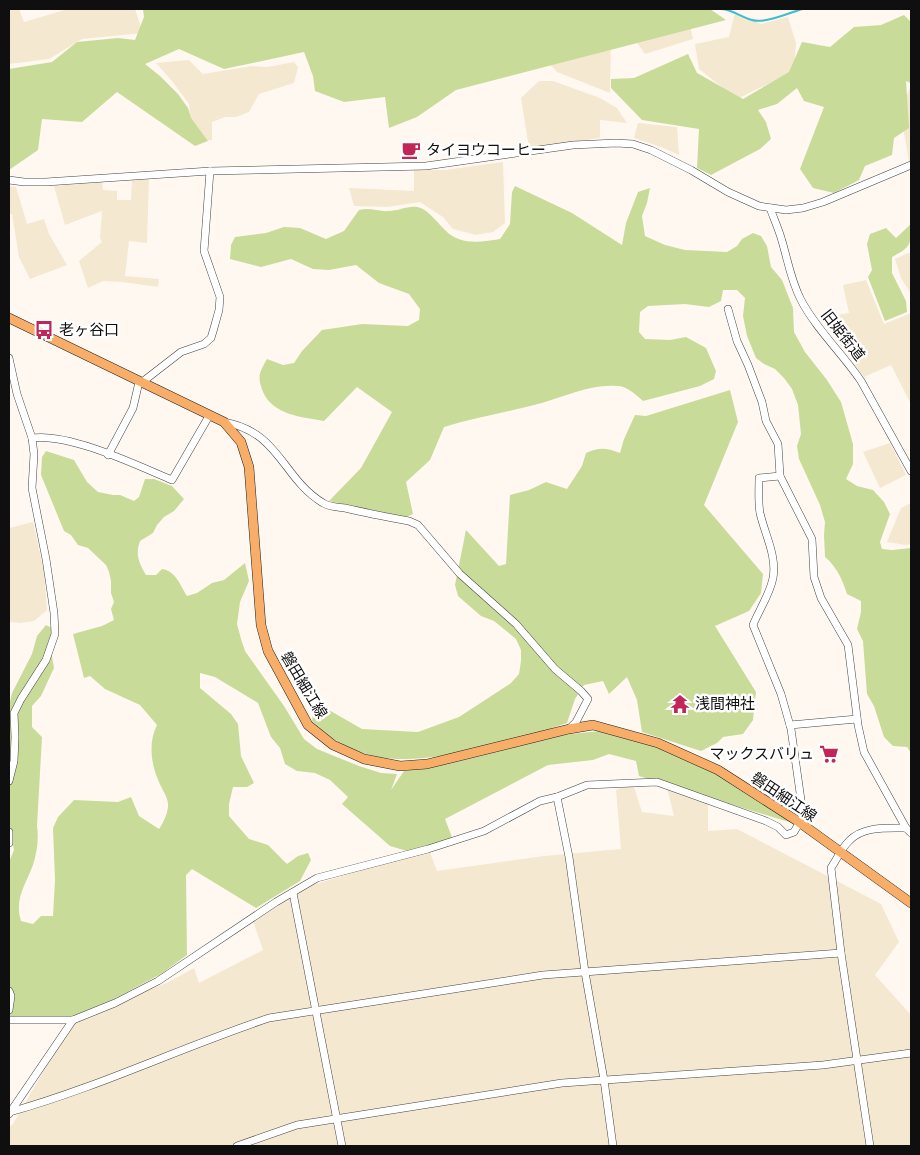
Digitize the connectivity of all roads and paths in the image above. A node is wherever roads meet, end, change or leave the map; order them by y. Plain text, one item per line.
1 (911, 165) edge
2 (210, 171) junction
3 (9, 180) edge
4 (770, 208) junction
5 (728, 309) dead end
6 (9, 318) edge
7 (9, 358) edge
8 (140, 383) junction
9 (209, 416) junction
10 (224, 422) junction
11 (32, 438) junction
12 (108, 455) junction
13 (911, 471) edge
14 (780, 476) junction
15 (857, 719) junction
16 (790, 725) junction
17 (569, 729) junction
18 (9, 781) edge
19 (557, 797) junction
20 (799, 822) junction
21 (909, 831) edge
22 (9, 832) edge
23 (9, 843) edge
24 (840, 852) junction
25 (293, 892) junction
26 (911, 903) edge
27 (841, 953) junction
28 (585, 972) junction
29 (9, 991) edge
30 (9, 1010) edge
31 (314, 1010) junction
32 (9, 1020) edge
33 (73, 1020) junction
34 (911, 1053) edge
35 (857, 1059) junction
36 (604, 1080) junction
37 (10, 1113) edge
38 (337, 1119) junction
39 (237, 1146) edge
40 (342, 1146) edge
41 (613, 1146) edge
42 (870, 1146) edge

1 - 4 street
2 - 3 street
2 - 4 street
2 - 8 street
4 - 13 street, 旧姫街道
5 - 14 street
6 - 8 main road, 磐田細江線
7 - 11 street
8 - 9 main road, 磐田細江線
8 - 12 street
9 - 10 main road, 磐田細江線
9 - 12 street
10 - 17 street
10 - 17 main road, 磐田細江線
11 - 12 street
11 - 18 street
14 - 15 street
14 - 16 street
15 - 16 street
15 - 21 street
16 - 20 street
17 - 20 main road, 磐田細江線
19 - 20 street
19 - 25 street
19 - 28 street
20 - 24 main road, 磐田細江線
21 - 24 street
22 - 23 street
24 - 26 main road, 磐田細江線
24 - 27 street
25 - 31 street
25 - 33 street
27 - 28 street
27 - 35 street
28 - 31 street
28 - 36 street
29 - 30 street
31 - 37 street
31 - 38 street
32 - 33 street
33 - 37 street
34 - 35 street
35 - 36 street
35 - 42 street
36 - 38 street
36 - 41 street
38 - 39 street
38 - 40 street

